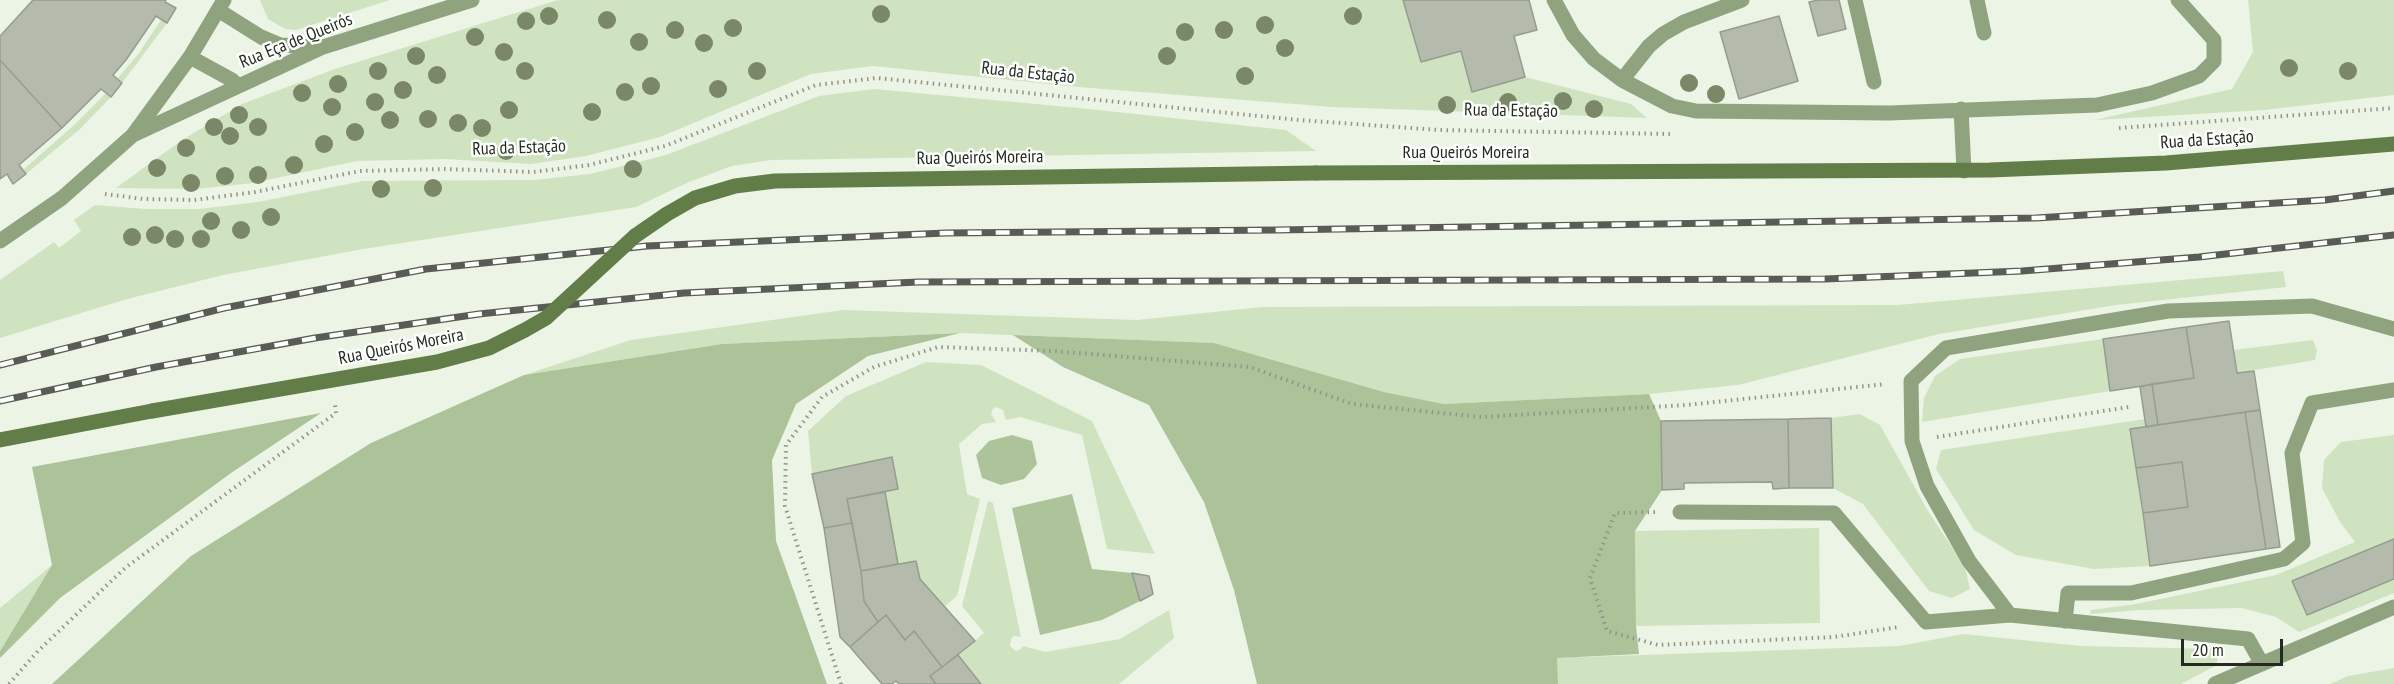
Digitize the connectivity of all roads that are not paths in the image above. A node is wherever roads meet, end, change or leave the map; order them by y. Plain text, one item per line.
1 (472, 0) edge
2 (1554, 0) edge
3 (1742, 0) edge
4 (1855, 0) edge
5 (1977, 0) edge
6 (2178, 0) edge
7 (221, 5) edge
8 (1984, 33) dead end
9 (323, 47) junction
10 (190, 57) junction
11 (1622, 80) junction
12 (1874, 82) dead end
13 (238, 86) junction
14 (1961, 109) junction
15 (133, 135) junction
16 (2394, 144) edge
17 (2022, 169) joint
18 (1964, 171) junction
19 (0, 241) edge
20 (2394, 329) edge
21 (2394, 390) edge
22 (0, 440) edge
23 (1680, 512) road end
24 (2394, 607) edge
25 (2010, 615) junction
26 (2065, 621) junction
27 (2262, 664) junction
28 (2215, 684) edge

1 - 9 street, Rua Eça de Queirós
2 - 11 street
3 - 11 street
4 - 12 street
5 - 8 street
6 - 14 street
7 - 9 street
7 - 10 street, Rua Eça de Queirós
9 - 13 street, Rua Eça de Queirós
10 - 13 street, Rua Eça de Queirós
10 - 15 street, Rua Eça de Queirós
11 - 14 street
13 - 15 street, Rua Eça de Queirós
14 - 18 street
15 - 19 street, Rua Eça de Queirós
16 - 17 main road, Rua da Estação
17 - 18 main road, Rua Queirós Moreira
18 - 22 main road, Rua Queirós Moreira, bridge
20 - 25 street
21 - 26 street
23 - 25 street
24 - 27 street
25 - 26 street
26 - 27 street
27 - 28 street

